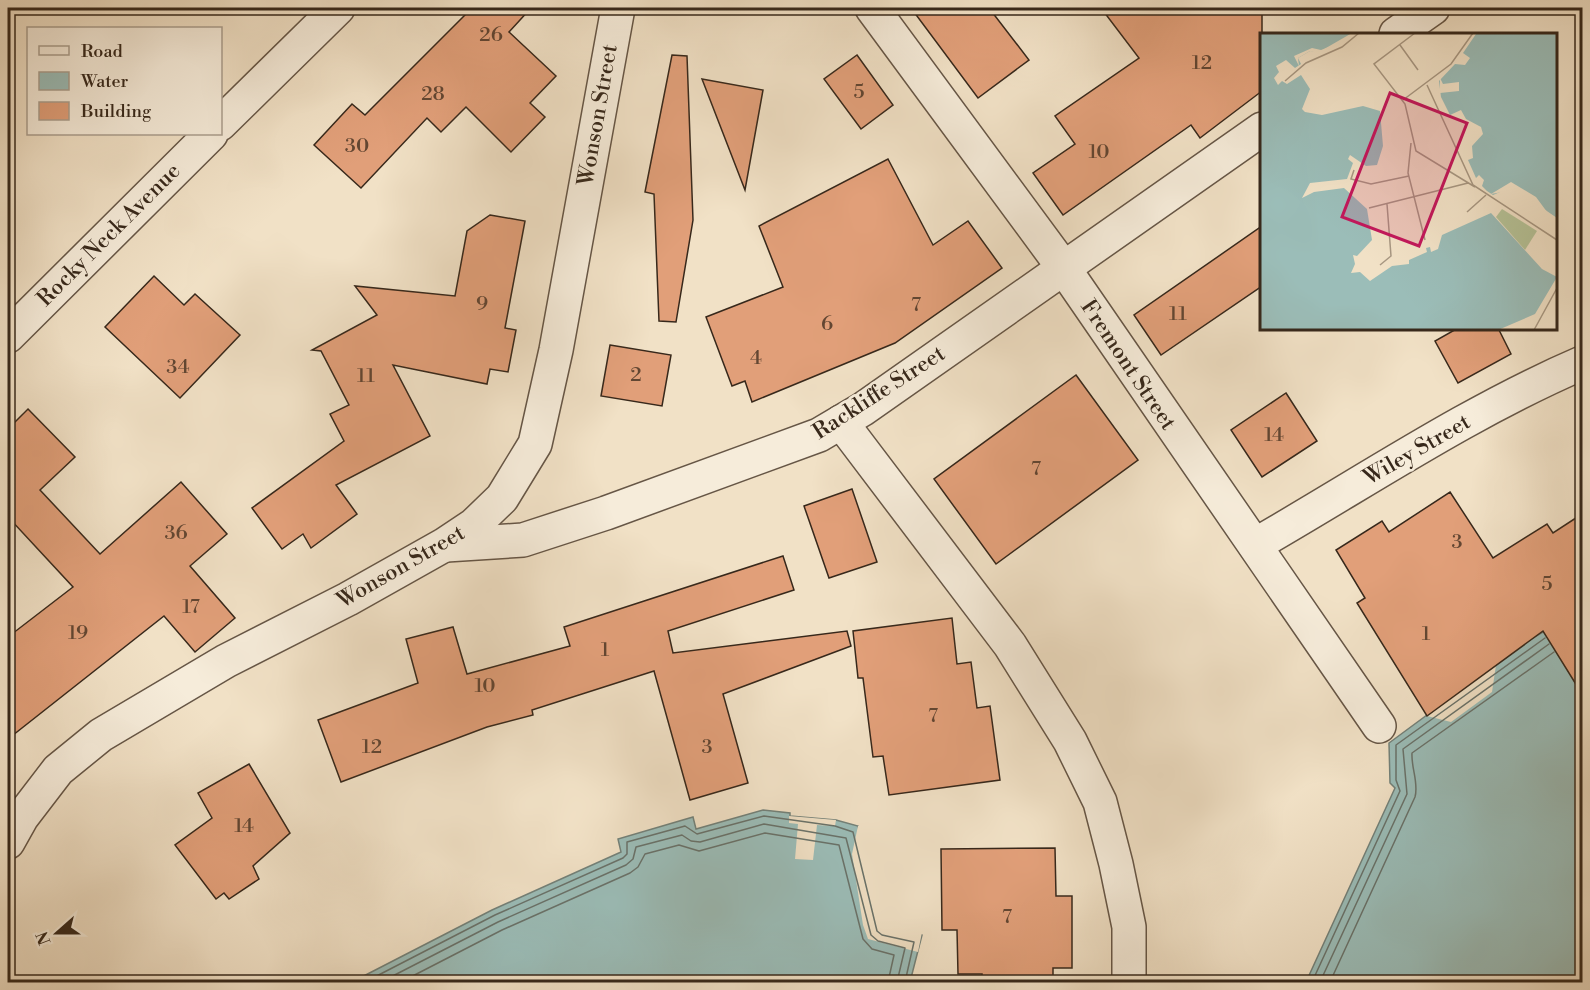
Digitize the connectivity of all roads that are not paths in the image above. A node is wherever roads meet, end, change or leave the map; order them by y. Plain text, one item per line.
1 (338, 8) edge
2 (618, 8) edge
3 (872, 8) edge
4 (1433, 8) edge
5 (1397, 33) edge
6 (222, 122) edge
7 (1260, 130) edge
8 (210, 135) edge
9 (1062, 267) junction
10 (8, 336) edge
11 (1582, 363) edge
12 (841, 422) junction
13 (444, 545) junction
14 (1255, 545) junction
15 (1379, 726) dead end
16 (12, 821) edge
17 (1129, 982) edge

1 - 6 street
2 - 13 street, Wonson Street
3 - 9 street, Fremont Street
4 - 5 street
7 - 9 street, Rackliffe Street
8 - 10 street, Rocky Neck Avenue
9 - 12 street, Rackliffe Street
9 - 14 street, Fremont Street
11 - 14 street, Wiley Street
12 - 13 street, Rackliffe Street
12 - 17 street
13 - 16 street, Wonson Street
14 - 15 street, Fremont Street

